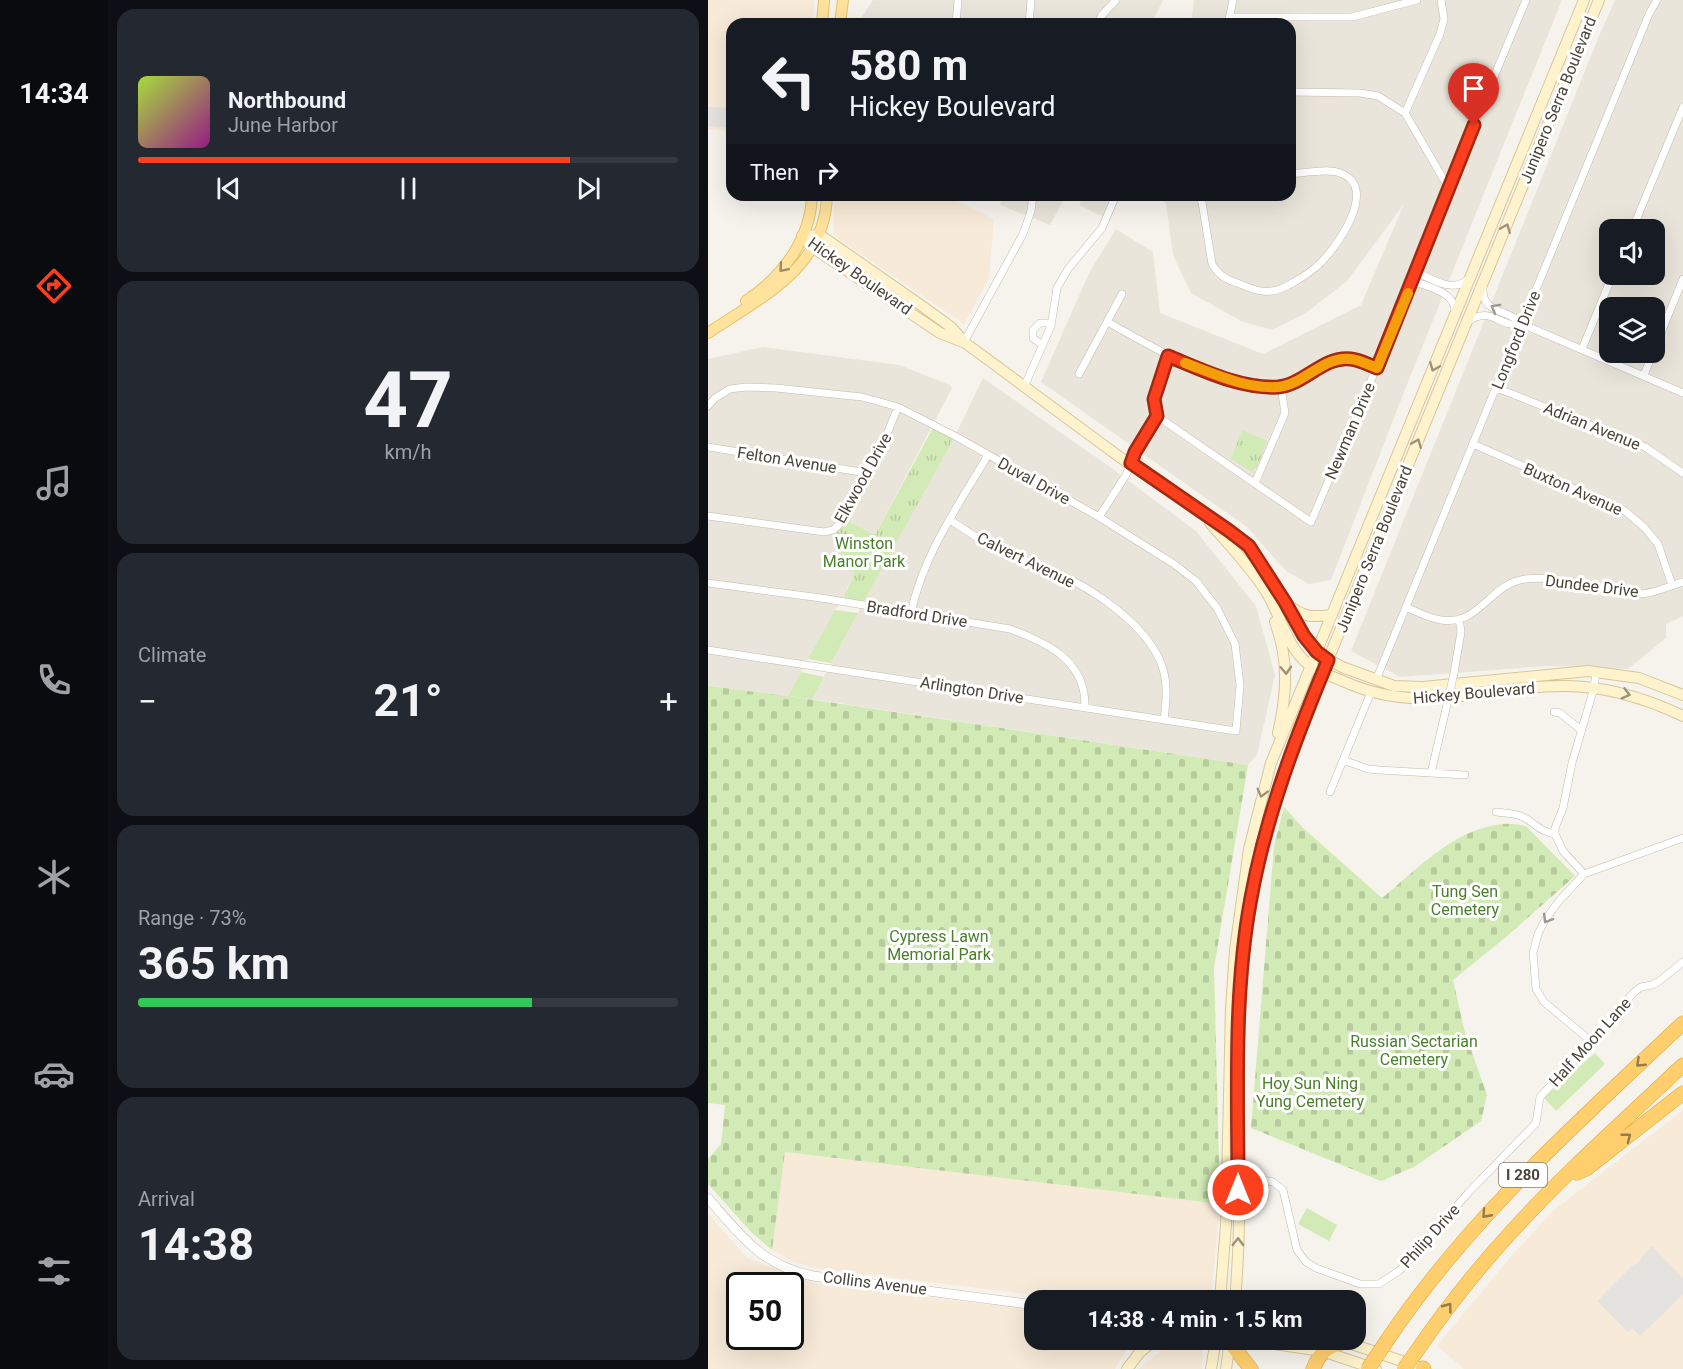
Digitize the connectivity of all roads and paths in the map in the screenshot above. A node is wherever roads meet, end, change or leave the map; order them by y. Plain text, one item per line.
1 (824, 0) edge
2 (843, 0) edge
3 (958, 0) edge
4 (1031, 0) edge
5 (1116, 0) edge
6 (1233, 0) edge
7 (1417, 0) edge
8 (1441, 0) edge
9 (1526, 0) edge
10 (1584, 0) edge
11 (1599, 0) edge
12 (1657, 0) edge
13 (822, 18) edge
14 (841, 18) edge
15 (956, 18) edge
16 (1030, 18) edge
17 (1100, 18) edge
18 (1230, 18) edge
19 (1296, 19) edge
20 (1296, 92) edge
21 (1683, 107) edge
22 (1405, 113) junction
23 (1296, 174) edge
24 (1448, 187) junction
25 (811, 201) edge
26 (827, 201) edge
27 (1032, 201) edge
28 (1113, 201) edge
29 (1202, 201) edge
30 (1637, 219) edge
31 (820, 234) junction
32 (802, 236) junction
33 (812, 247) junction
34 (1416, 272) junction
35 (1471, 276) junction
36 (1683, 279) edge
37 (1413, 281) junction
38 (1484, 282) junction
39 (1608, 285) edge
40 (1122, 294) dead end
41 (1456, 313) junction
42 (1108, 322) junction
43 (1051, 323) junction
44 (1465, 323) junction
45 (1522, 324) junction
46 (1665, 324) edge
47 (708, 325) edge
48 (708, 333) edge
49 (964, 342) junction
50 (1042, 345) junction
51 (1582, 349) junction
52 (1168, 356) junction
53 (1649, 363) edge
54 (1377, 368) junction
55 (1079, 374) dead end
56 (1644, 375) junction
57 (1024, 387) junction
58 (1281, 387) junction
59 (1497, 388) junction
60 (1683, 393) edge
61 (708, 406) edge
62 (898, 407) junction
63 (1157, 416) junction
64 (1473, 444) junction
65 (708, 447) edge
66 (988, 455) junction
67 (1131, 463) junction
68 (1683, 473) edge
69 (867, 474) junction
70 (1256, 483) junction
71 (1202, 514) junction
72 (708, 516) edge
73 (1099, 517) junction
74 (950, 520) junction
75 (1683, 582) edge
76 (708, 583) edge
77 (1672, 585) junction
78 (1267, 593) junction
79 (1285, 602) junction
80 (1406, 607) junction
81 (911, 613) junction
82 (1332, 615) junction
83 (1459, 619) junction
84 (1338, 636) junction
85 (708, 650) edge
86 (1317, 652) junction
87 (1328, 660) junction
88 (1311, 666) junction
89 (1351, 671) junction
90 (1323, 672) junction
91 (1596, 672) junction
92 (1376, 680) junction
93 (1345, 682) junction
94 (1594, 688) junction
95 (1316, 691) junction
96 (1371, 692) junction
97 (1683, 694) edge
98 (1085, 707) junction
99 (1554, 712) dead end
100 (1683, 716) edge
101 (1164, 720) junction
102 (1581, 730) junction
103 (1236, 731) joint
104 (1343, 759) junction
105 (1271, 763) junction
106 (1431, 773) junction
107 (1465, 776) dead end
108 (1330, 792) dead end
109 (1496, 812) dead end
110 (1555, 834) junction
111 (1683, 838) edge
112 (1584, 874) junction
113 (1683, 962) edge
114 (1683, 1023) edge
115 (1592, 1042) junction
116 (1683, 1065) edge
117 (1683, 1093) edge
118 (1238, 1175) junction
119 (1561, 1181) junction
120 (1469, 1192) joint
121 (708, 1198) edge
122 (1221, 1290) edge
123 (1235, 1290) edge
124 (1024, 1304) edge
125 (1366, 1349) edge
126 (1142, 1350) edge
127 (1214, 1350) edge
128 (1229, 1350) edge
129 (1236, 1350) edge
130 (1315, 1350) edge
131 (1322, 1351) junction
132 (1127, 1369) edge
133 (1211, 1369) edge
134 (1226, 1369) edge
135 (1251, 1369) edge
136 (1313, 1369) edge
137 (1368, 1369) edge
138 (1376, 1369) edge
139 (1404, 1369) edge
140 (1424, 1369) edge

1 - 13 main road
2 - 14 main road
3 - 15 street
4 - 16 street
5 - 17 street
6 - 18 street
7 - 19 street
8 - 22 street
9 - 24 street, Newman Drive
10 - 35 main road, Junipero Serra Boulevard
38 -> 11 main road, Junipero Serra Boulevard
12 - 45 street, Longford Drive
20 - 22 street
21 - 30 street
22 - 24 street
23 - 29 street
24 - 34 street, Newman Drive
25 - 32 main road
26 - 31 main road
27 - 49 street
28 - 43 street
31 - 32 main road, Hickey Boulevard
31 - 33 main road
31 - 49 main road, Hickey Boulevard
32 - 33 main road, Hickey Boulevard
32 -> 47 main road
33 - 48 main road
33 - 49 main road, Hickey Boulevard
34 - 35 street
34 - 37 street, Newman Drive
35 - 41 main road, Junipero Serra Boulevard
36 - 46 street
37 - 41 street
37 - 54 street, Newman Drive
38 - 44 main road, Junipero Serra Boulevard
45 -> 38 street
39 - 51 street
40 - 42 street
41 -> 82 main road, Junipero Serra Boulevard
42 - 52 street
42 - 55 street
43 - 50 street
43 - 50 street
44 - 45 street
84 -> 44 main road, Junipero Serra Boulevard
45 - 51 street
45 - 59 street, Longford Drive
49 - 57 main road, Hickey Boulevard
50 - 57 street
51 - 56 street
52 - 58 street
52 - 63 street
53 - 56 street
54 - 58 street
54 - 70 street, Newman Drive
56 - 60 street
57 - 67 main road, Hickey Boulevard
58 - 70 street
59 - 64 street, Longford Drive
59 - 68 street, Adrian Avenue
61 - 62 street, Duval Drive
62 - 66 street, Duval Drive
62 - 69 street, Elkwood Drive
63 - 67 street
63 - 70 street, Newman Drive
64 - 77 street, Buxton Avenue
64 - 80 street, Longford Drive
65 - 69 street, Felton Avenue
66 - 73 street, Duval Drive
66 - 74 street
67 - 71 main road, Hickey Boulevard
67 - 73 street
69 - 72 street, Elkwood Drive
71 - 78 main road, Hickey Boulevard
71 - 79 main road, Hickey Boulevard
73 - 103 street, Duval Drive
74 - 81 street
74 - 101 street, Calvert Avenue
75 - 77 street, Dundee Drive
76 - 81 street, Bradford Drive
77 - 83 street, Dundee Drive
78 - 88 main road, Hickey Boulevard
78 -> 105 main road
79 - 82 main road
79 - 86 main road, Hickey Boulevard
80 - 83 street
80 - 92 street, Longford Drive
81 - 98 street, Bradford Drive
82 - 86 main road, Junipero Serra Boulevard
83 - 106 street, bridge
84 - 87 main road, Junipero Serra Boulevard
84 - 89 main road
85 - 98 street, Arlington Drive
86 - 87 main road, Hickey Boulevard
86 - 88 main road, Junipero Serra Boulevard
87 - 89 main road, Hickey Boulevard
87 - 90 main road, Junipero Serra Boulevard
88 - 90 main road, Hickey Boulevard
88 - 105 main road, Junipero Serra Boulevard
89 - 92 main road, Hickey Boulevard
90 - 93 main road, Hickey Boulevard
90 - 95 main road, Junipero Serra Boulevard
91 - 92 main road, Hickey Boulevard
91 - 94 street
91 - 97 main road, Hickey Boulevard
93 - 95 main road
93 - 96 main road, Hickey Boulevard
94 - 96 main road, Hickey Boulevard
94 -> 100 main road, Hickey Boulevard
94 - 102 street
95 - 118 main road, Junipero Serra Boulevard
96 - 104 street
98 - 101 street, Arlington Drive
99 - 102 street
101 - 103 street, Arlington Drive
102 - 110 street
104 - 106 street
104 - 108 street
105 -> 122 main road, Junipero Serra Boulevard
106 - 107 street
109 - 110 street
110 - 112 street
111 - 112 street
112 -> 115 street
113 - 115 street, Half Moon Lane
114 -> 137 highway, I 280, bridge
115 - 120 street, Half Moon Lane
116 - 119 highway, I 280
119 -> 117 highway
118 - 120 street, Philip Drive
123 -> 118 main road, Junipero Serra Boulevard
139 -> 119 highway, I 280, bridge
121 - 124 street, Collins Avenue
125 - 140 main road
126 - 132 main road
127 - 133 main road
128 - 134 main road
129 - 135 highway
130 - 131 main road
131 - 136 highway
131 - 138 main road

